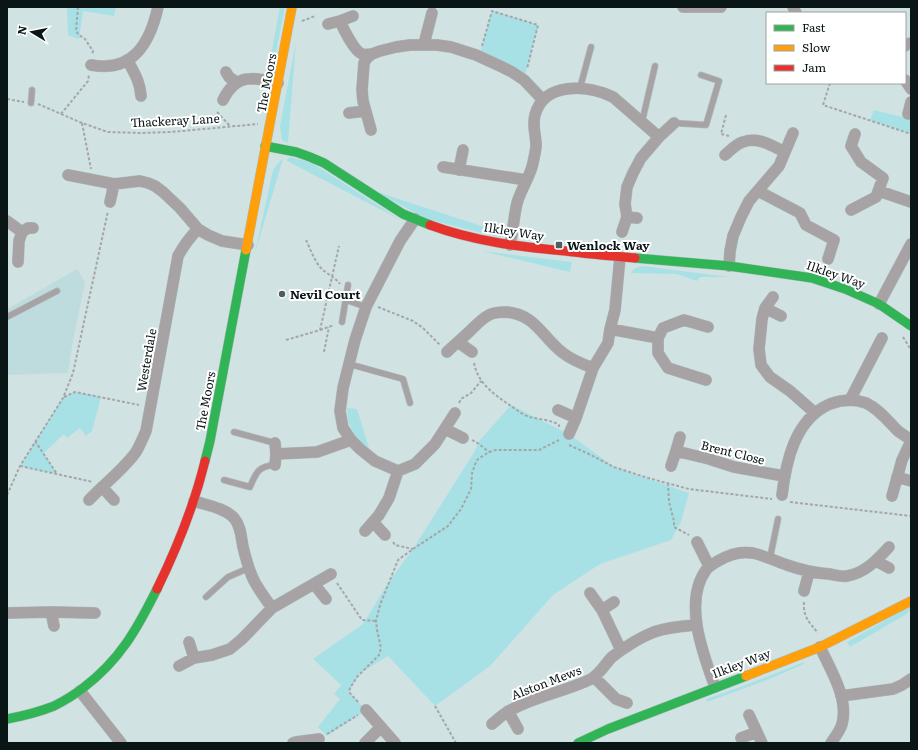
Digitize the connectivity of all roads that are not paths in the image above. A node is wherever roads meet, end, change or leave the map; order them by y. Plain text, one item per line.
1 (158, 7) edge
2 (292, 7) edge
3 (683, 7) edge
4 (696, 7) edge
5 (721, 7) edge
6 (432, 13) dead end
7 (353, 16) dead end
8 (340, 20) junction
9 (328, 24) dead end
10 (424, 44) junction
11 (590, 47) dead end
12 (372, 54) junction
13 (128, 61) junction
14 (91, 65) road end
15 (656, 66) dead end
16 (226, 72) dead end
17 (701, 75) dead end
18 (236, 82) junction
19 (278, 83) junction
20 (580, 88) junction
21 (32, 90) dead end
22 (141, 96) dead end
23 (223, 100) dead end
24 (543, 100) junction
25 (911, 102) edge
26 (31, 103) dead end
27 (365, 111) junction
28 (349, 113) dead end
29 (908, 114) dead end
30 (642, 122) junction
31 (674, 123) joint
32 (371, 130) dead end
33 (793, 133) dead end
34 (855, 134) dead end
35 (659, 137) junction
36 (265, 146) junction
37 (463, 150) dead end
38 (785, 152) junction
39 (725, 155) dead end
40 (443, 168) dead end
41 (459, 170) junction
42 (68, 175) dead end
43 (526, 180) junction
44 (114, 184) junction
45 (758, 191) junction
46 (879, 191) junction
47 (110, 202) road end
48 (911, 202) edge
49 (851, 210) dead end
50 (414, 219) junction
51 (7, 221) edge
52 (33, 228) dead end
53 (198, 229) junction
54 (22, 232) junction
55 (622, 232) dead end
56 (911, 244) edge
57 (248, 245) junction
58 (510, 245) junction
59 (620, 257) junction
60 (828, 259) dead end
61 (18, 262) dead end
62 (729, 266) junction
63 (348, 285) dead end
64 (57, 291) dead end
65 (773, 297) dead end
66 (346, 298) junction
67 (879, 304) junction
68 (367, 305) junction
69 (765, 308) junction
70 (781, 316) dead end
71 (7, 317) edge
72 (342, 322) road end
73 (911, 326) edge
74 (708, 327) dead end
75 (610, 329) junction
76 (658, 338) junction
77 (882, 338) dead end
78 (458, 342) junction
79 (447, 352) road end
80 (472, 352) dead end
81 (349, 364) junction
82 (593, 368) junction
83 (706, 380) dead end
84 (850, 400) junction
85 (410, 403) dead end
86 (558, 410) dead end
87 (455, 413) road end
88 (815, 413) junction
89 (576, 418) junction
90 (445, 429) junction
91 (234, 432) dead end
92 (569, 434) dead end
93 (680, 436) dead end
94 (464, 438) road end
95 (351, 440) junction
96 (911, 440) edge
97 (676, 451) junction
98 (275, 454) junction
99 (671, 466) dead end
100 (398, 471) junction
101 (784, 476) junction
102 (896, 477) junction
103 (224, 480) dead end
104 (911, 481) edge
105 (103, 486) junction
106 (892, 496) dead end
107 (782, 499) road end
108 (89, 500) dead end
109 (114, 500) dead end
110 (194, 501) junction
111 (778, 519) dead end
112 (373, 522) junction
113 (365, 531) dead end
114 (385, 535) road end
115 (698, 542) road end
116 (889, 547) dead end
117 (770, 558) junction
118 (876, 560) junction
119 (709, 566) junction
120 (249, 568) junction
121 (889, 568) dead end
122 (809, 572) junction
123 (331, 574) road end
124 (314, 584) junction
125 (804, 591) road end
126 (590, 593) dead end
127 (206, 597) dead end
128 (326, 599) dead end
129 (911, 601) edge
130 (614, 602) dead end
131 (602, 610) junction
132 (51, 612) junction
133 (268, 612) junction
134 (7, 613) edge
135 (95, 613) dead end
136 (696, 625) junction
137 (54, 626) dead end
138 (189, 642) dead end
139 (823, 645) junction
140 (621, 650) junction
141 (194, 658) junction
142 (179, 666) dead end
143 (594, 678) junction
144 (911, 678) edge
145 (714, 687) junction
146 (80, 691) junction
147 (841, 696) junction
148 (627, 703) dead end
149 (366, 710) road end
150 (508, 711) junction
151 (749, 715) dead end
152 (7, 720) edge
153 (492, 724) dead end
154 (381, 727) junction
155 (518, 729) dead end
156 (757, 732) junction
157 (741, 738) dead end
158 (319, 739) road end
159 (122, 743) edge
160 (295, 743) edge
161 (365, 743) edge
162 (395, 743) edge
163 (578, 743) edge
164 (762, 743) edge
165 (831, 743) edge

1 - 13 street
2 - 19 street, The Moors
3 - 4 street
4 - 5 street
6 - 10 street
7 - 8 street
8 - 9 street
8 - 12 street
10 - 12 street
10 - 24 street
11 - 20 lane
12 - 27 street
13 - 14 street
13 - 22 street
15 - 30 lane
16 - 18 street
17 - 31 lane
18 - 19 street
18 - 23 street
19 - 36 street, The Moors
20 - 24 street
20 - 30 street
21 - 26 lane
24 - 43 street
25 - 29 street
27 - 28 street
27 - 32 street
30 - 35 street
31 - 35 street
33 - 38 street
34 - 46 street
35 - 55 street
36 - 50 street, Ilkley Way
36 - 57 street, The Moors
37 - 41 street
38 - 39 street
38 - 45 street
40 - 41 street
41 - 43 street
42 - 44 street
43 - 58 street
44 - 47 street
44 - 53 street
45 - 60 street
45 - 62 street
46 - 48 street
46 - 49 street
50 - 58 street, Ilkley Way
50 - 68 street
51 - 54 street
52 - 54 street
53 - 57 street
53 - 105 street, Westerdale
54 - 61 street
56 - 67 street
57 - 110 street, The Moors
58 - 59 street, Ilkley Way
59 - 62 street, Ilkley Way
59 - 75 street
62 - 67 street, Ilkley Way
63 - 66 lane
64 - 71 lane
65 - 69 street
66 - 68 lane
66 - 72 lane
67 - 73 street, Ilkley Way
68 - 81 street
69 - 70 street
69 - 88 street
74 - 76 street
75 - 76 street
75 - 82 street
76 - 83 street
77 - 84 street
78 - 79 street
78 - 80 street
78 - 82 street
81 - 85 lane
81 - 95 street
82 - 89 street
84 - 88 street
84 - 96 street
86 - 89 street
87 - 90 street
88 - 101 street
89 - 92 street
90 - 94 street
90 - 100 street
91 - 98 lane
93 - 97 street
95 - 98 street
95 - 100 street
96 - 102 street
97 - 99 street
97 - 101 street, Brent Close
98 - 103 lane
100 - 112 street
101 - 107 street
102 - 104 street
102 - 106 street
105 - 108 street, Westerdale
105 - 109 street
110 - 120 street
110 - 146 street, The Moors
111 - 117 lane
112 - 113 street
112 - 114 street
115 - 119 street
116 - 118 street
117 - 119 street
117 - 122 street
118 - 121 street
118 - 122 street
119 - 136 street
120 - 127 lane
120 - 133 street
122 - 125 street
123 - 124 street
124 - 128 street
124 - 133 street
126 - 131 street
129 - 139 street, Ilkley Way
130 - 131 street
131 - 140 street
132 - 134 street
132 - 135 street
132 - 137 street
133 - 141 street
136 - 140 street, Alston Mews
136 - 145 street
138 - 141 street
139 - 145 street, Ilkley Way
139 - 147 street
140 - 143 street, Alston Mews
141 - 142 street
143 - 148 street, Alston Mews
143 - 150 street, Alston Mews
144 - 147 street
145 - 163 street, Ilkley Way
146 - 152 street, The Moors
146 - 159 street
147 - 165 street
149 - 154 street
150 - 153 street, Alston Mews
150 - 155 street, Alston Mews
151 - 156 street
154 - 161 street
154 - 162 street
156 - 157 street
156 - 164 street
158 - 160 street

